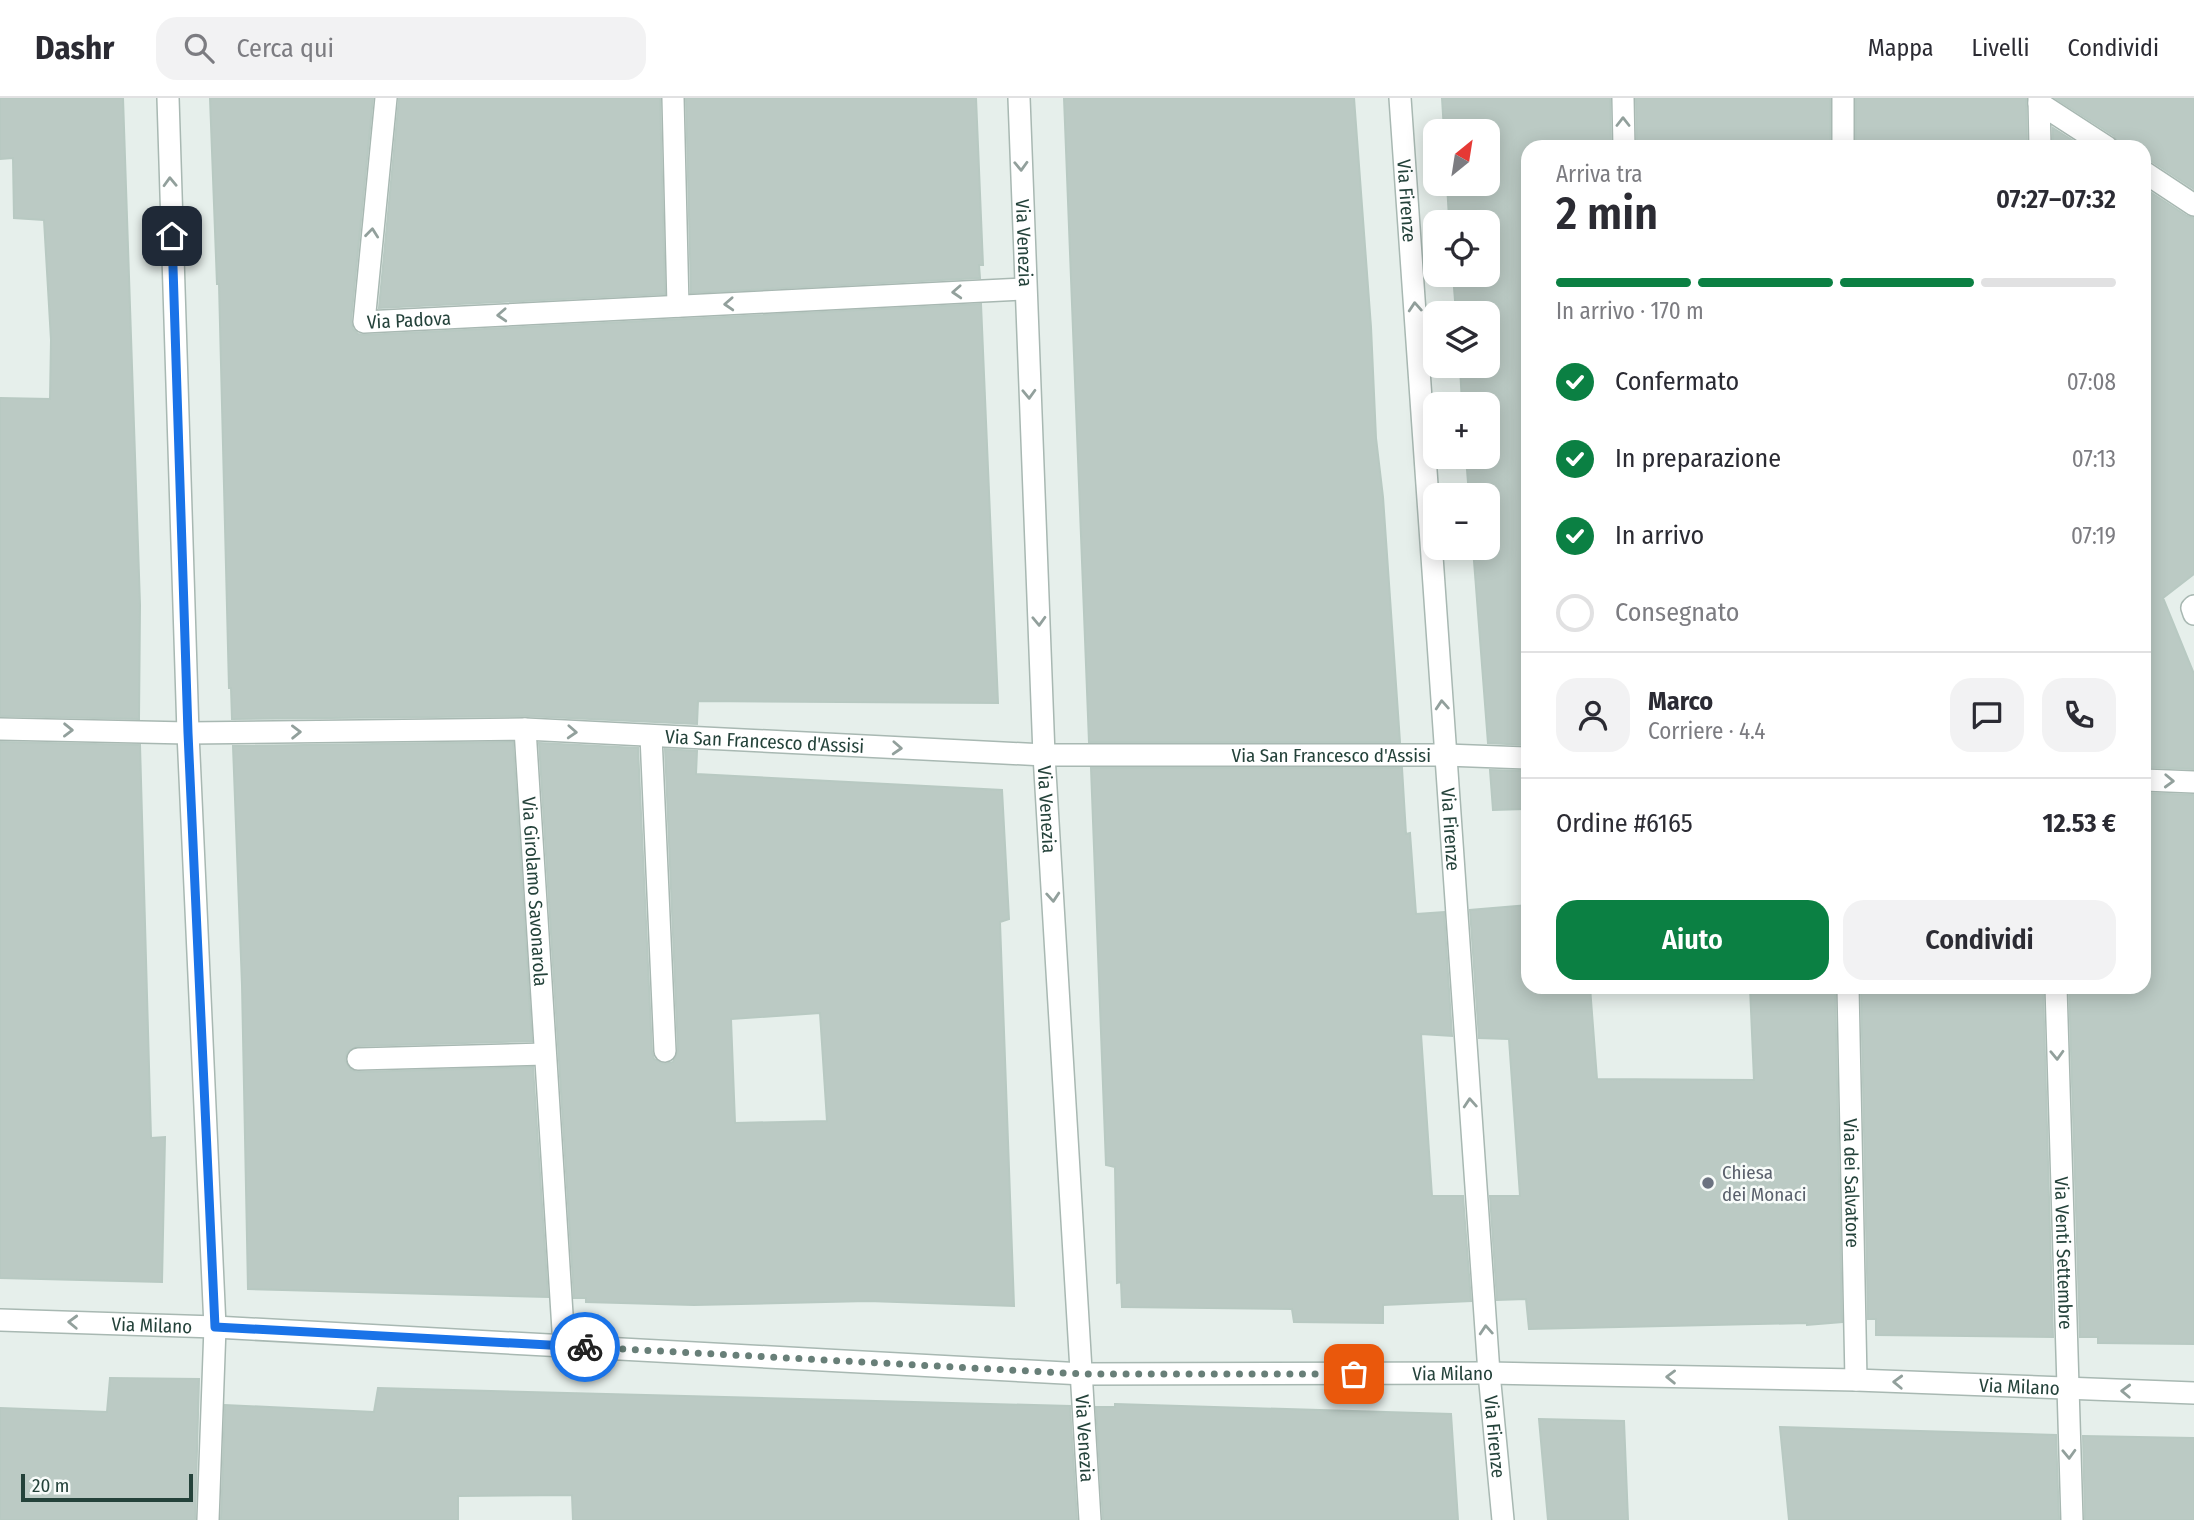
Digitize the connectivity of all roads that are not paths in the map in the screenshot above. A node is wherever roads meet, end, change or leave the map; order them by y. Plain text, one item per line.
1 (167, 98) edge
2 (386, 98) edge
3 (673, 98) edge
4 (1019, 98) edge
5 (1400, 98) edge
6 (1623, 98) edge
7 (1843, 98) edge
8 (2039, 100) edge
9 (1623, 140) edge
10 (1843, 140) edge
11 (2040, 140) edge
12 (2097, 140) edge
13 (2151, 177) edge
14 (2194, 205) edge
15 (1025, 289) junction
16 (678, 306) junction
17 (2194, 606) edge
18 (2194, 614) edge
19 (0, 729) edge
20 (525, 729) junction
21 (188, 733) junction
22 (651, 736) junction
23 (1044, 755) junction
24 (1446, 755) junction
25 (1521, 758) edge
26 (2151, 780) edge
27 (2194, 782) edge
28 (1848, 994) edge
29 (2056, 994) edge
30 (665, 1051) dead end
31 (545, 1054) junction
32 (358, 1059) dead end
33 (0, 1320) edge
34 (215, 1327) junction
35 (564, 1346) junction
36 (1489, 1373) junction
37 (1083, 1374) junction
38 (1856, 1380) junction
39 (2067, 1389) junction
40 (2194, 1393) edge
41 (208, 1520) edge
42 (1090, 1520) edge
43 (1503, 1520) edge
44 (2072, 1520) edge

21 -> 1 street
16 -> 2 street, Via Padova
3 - 16 street
4 -> 15 street, Via Venezia
24 -> 5 street, Via Firenze
9 -> 6 street
7 - 10 street
8 - 11 street
8 - 12 street
13 - 14 street
15 -> 16 street, Via Padova
15 -> 23 street, Via Venezia
17 - 18 street
19 -> 21 street, Via San Francesco d'Assisi
21 -> 20 street, Via San Francesco d'Assisi
20 -> 22 street, Via San Francesco d'Assisi
20 - 31 street, Via Girolamo Savonarola
21 - 34 street
22 -> 23 street, Via San Francesco d'Assisi
22 - 30 street
23 - 24 street, Via San Francesco d'Assisi
23 -> 37 street, Via Venezia
24 - 25 street, Via San Francesco d'Assisi
36 -> 24 street, Via Firenze
26 -> 27 street
28 - 38 street, Via dei Salvatore
29 -> 39 street, Via Venti Settembre
31 - 32 street
31 - 35 street, Via Girolamo Savonarola
34 -> 33 street, Via Milano
34 - 35 street, Via Milano
34 - 41 street
35 - 37 street, Via Milano
36 - 37 street, Via Milano
38 -> 36 street, Via Milano
36 - 43 street, Via Firenze
37 - 42 street, Via Venezia
39 -> 38 street, Via Milano
40 -> 39 street, Via Milano
39 -> 44 street, Via Venti Settembre

